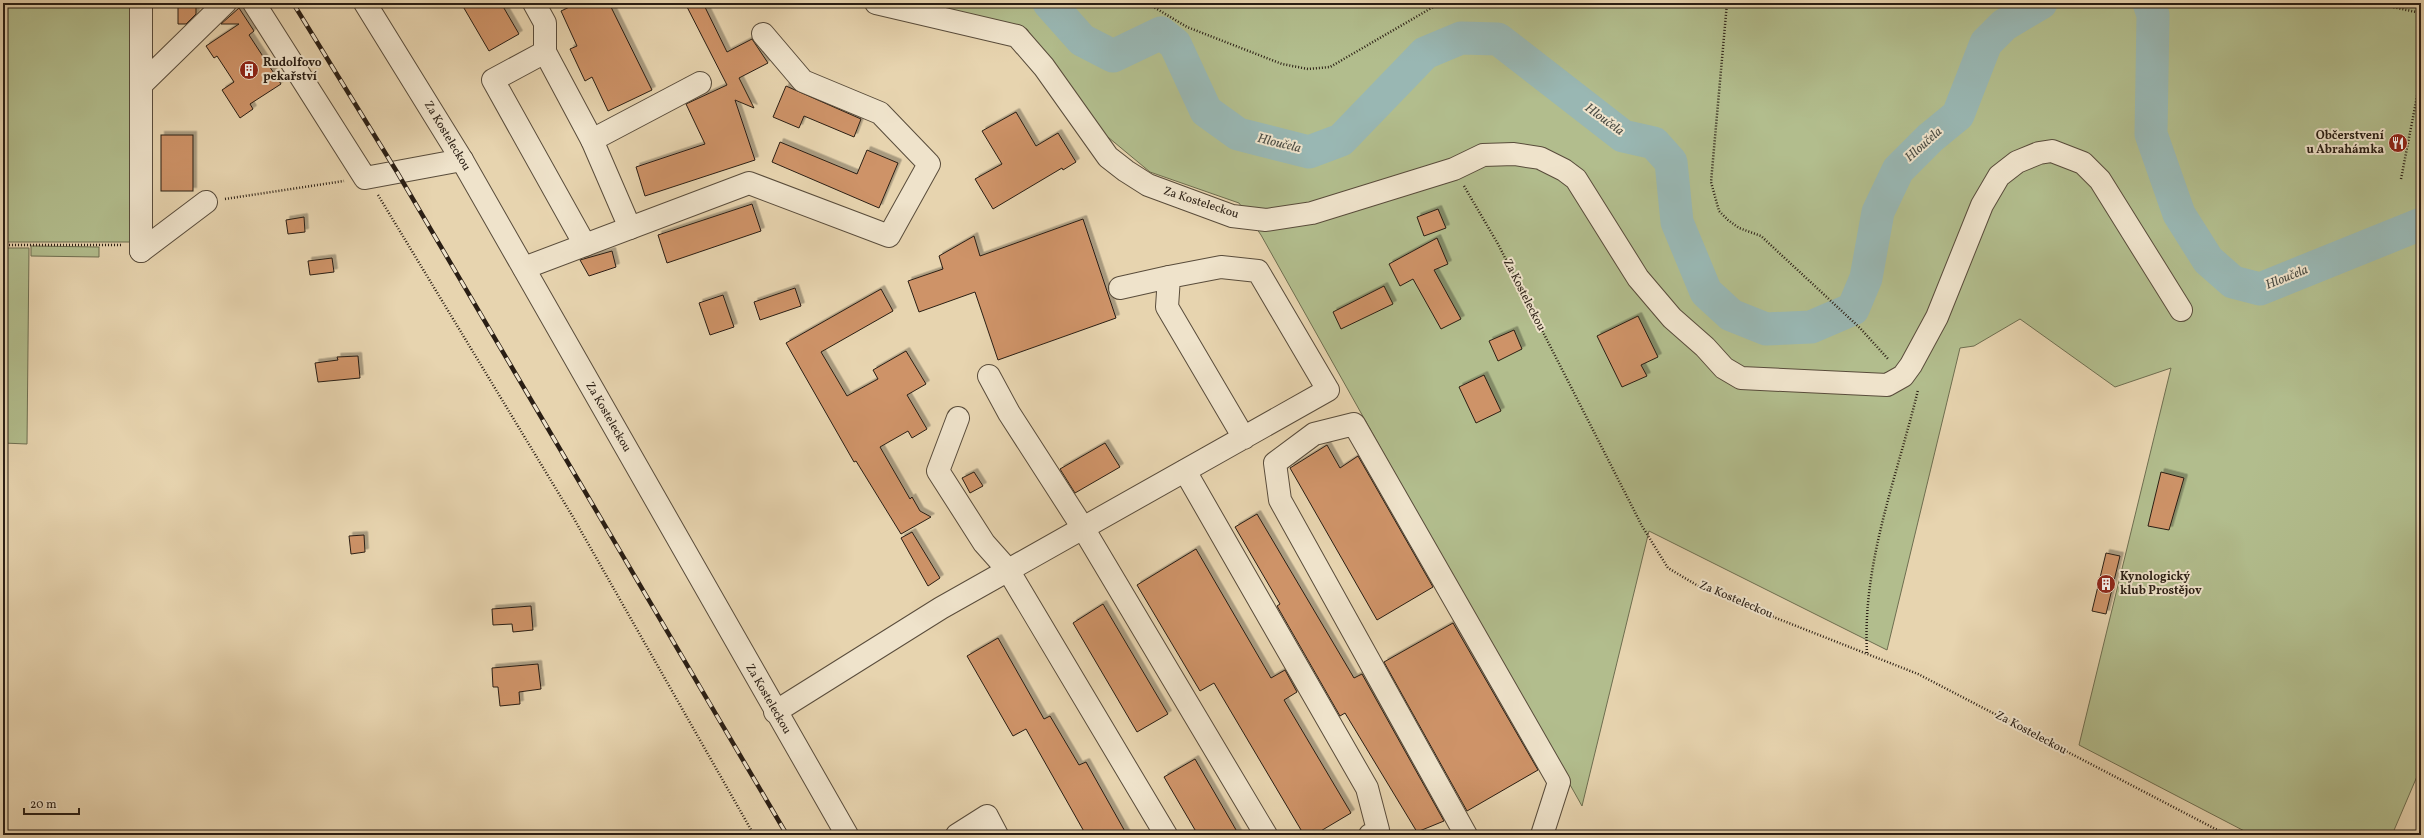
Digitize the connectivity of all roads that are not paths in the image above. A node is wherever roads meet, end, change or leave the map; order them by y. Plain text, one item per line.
1 (141, 3) edge
2 (225, 3) edge
3 (254, 3) edge
4 (365, 3) edge
5 (534, 3) edge
6 (876, 3) edge
7 (763, 34) dead end
8 (545, 52) junction
9 (700, 82) dead end
10 (141, 85) junction
11 (592, 140) junction
12 (462, 160) junction
13 (206, 202) road end
14 (630, 228) junction
15 (585, 245) junction
16 (524, 268) junction
17 (1169, 278) junction
18 (1120, 288) dead end
19 (2181, 310) dead end
20 (989, 376) dead end
21 (958, 418) dead end
22 (1244, 438) junction
23 (1185, 471) junction
24 (1083, 528) junction
25 (1008, 570) junction
26 (775, 712) junction
27 (847, 835) edge
28 (957, 835) edge
29 (997, 835) edge
30 (1166, 835) edge
31 (1266, 835) edge
32 (1370, 835) edge
33 (1466, 835) edge
34 (1542, 835) edge

1 - 10 street
2 - 10 street
3 - 12 street
4 - 12 street, Za Kosteleckou
5 - 8 street
6 - 19 street, Za Kosteleckou
7 - 14 street
8 - 11 street
8 - 15 street
9 - 11 street
10 - 13 street
11 - 14 street
12 - 16 street, Za Kosteleckou
14 - 15 street
15 - 16 street
16 - 26 street, Za Kosteleckou
17 - 18 street
17 - 22 street
17 - 22 street
20 - 24 street
21 - 25 street
22 - 23 street
23 - 24 street
23 - 32 street
24 - 25 street
24 - 31 street
25 - 26 street
25 - 30 street
26 - 27 street, Za Kosteleckou
28 - 29 street
33 - 34 street

